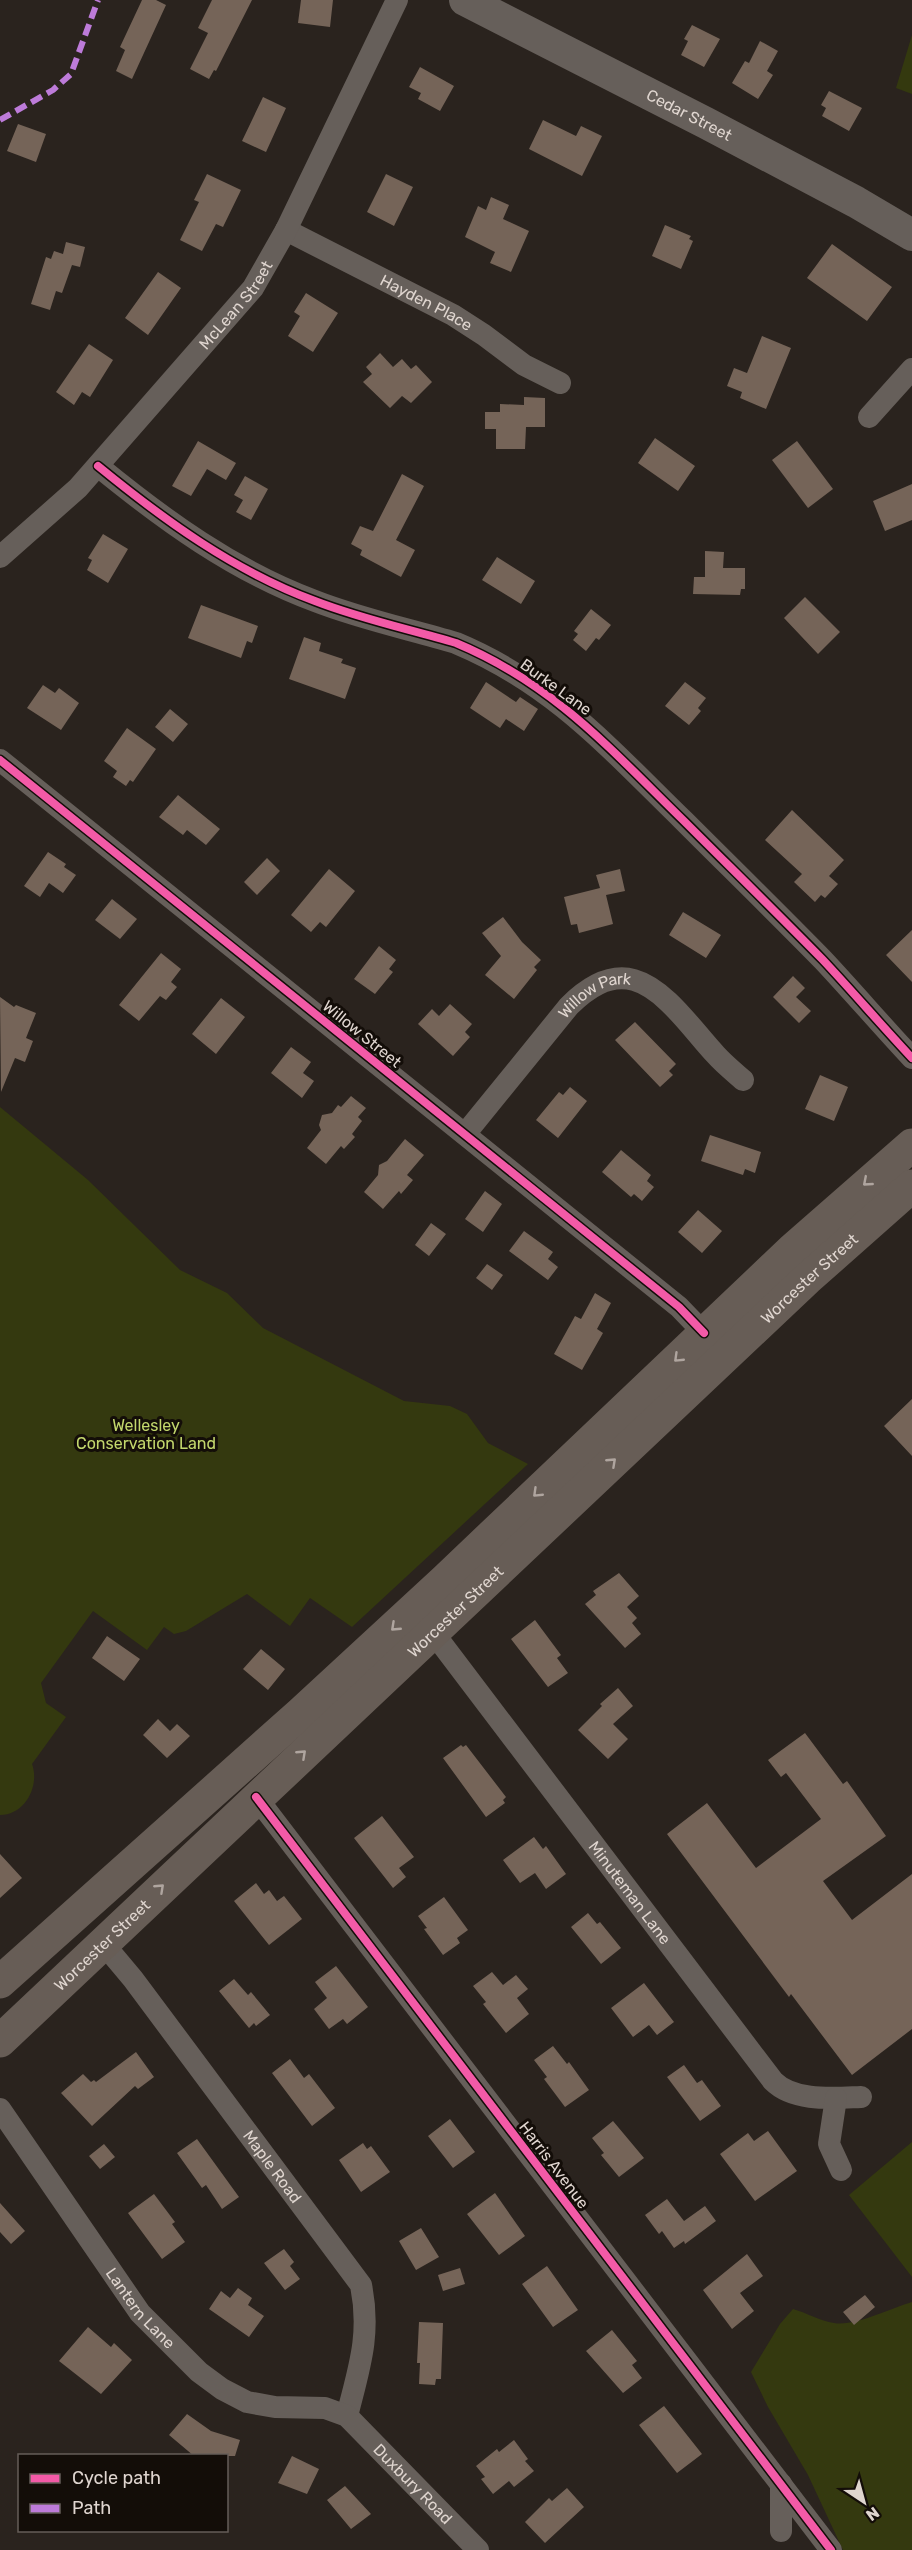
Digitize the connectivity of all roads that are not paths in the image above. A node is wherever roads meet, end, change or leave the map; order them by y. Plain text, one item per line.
1 (397, 0) edge
2 (465, 0) edge
3 (286, 230) junction
4 (912, 235) edge
5 (912, 369) edge
6 (560, 383) dead end
7 (869, 417) dead end
8 (98, 466) junction
9 (0, 557) edge
10 (0, 760) edge
11 (912, 1058) edge
12 (743, 1080) dead end
13 (465, 1134) junction
14 (912, 1145) edge
15 (912, 1186) edge
16 (704, 1334) junction
17 (432, 1631) junction
18 (256, 1797) junction
19 (102, 1942) junction
20 (0, 1982) edge
21 (0, 2041) edge
22 (861, 2097) dead end
23 (836, 2098) junction
24 (0, 2109) edge
25 (841, 2170) dead end
26 (347, 2416) junction
27 (781, 2484) junction
28 (781, 2531) dead end
29 (478, 2550) edge
30 (831, 2550) edge

1 - 3 street, McLean Street
2 - 4 main road, Cedar Street
3 - 6 street, Hayden Place
3 - 8 street, McLean Street
5 - 7 street
8 - 9 street, McLean Street
8 - 11 street, Burke Lane
10 - 13 street, Willow Street
12 - 13 street, Willow Park
13 - 16 street, Willow Street
14 -> 16 highway, Worcester Street
17 -> 15 highway, Worcester Street
16 -> 20 highway, Worcester Street
18 -> 17 highway, Worcester Street
17 - 23 street, Minuteman Lane
19 -> 18 highway, Worcester Street
18 - 27 street, Harris Avenue
19 - 21 highway, Worcester Street
19 - 26 street, Maple Road
22 - 23 street, Minuteman Lane
23 - 25 street
24 - 26 street, Lantern Lane
26 - 29 street, Duxbury Road
27 - 28 street
27 - 30 street, Harris Avenue

